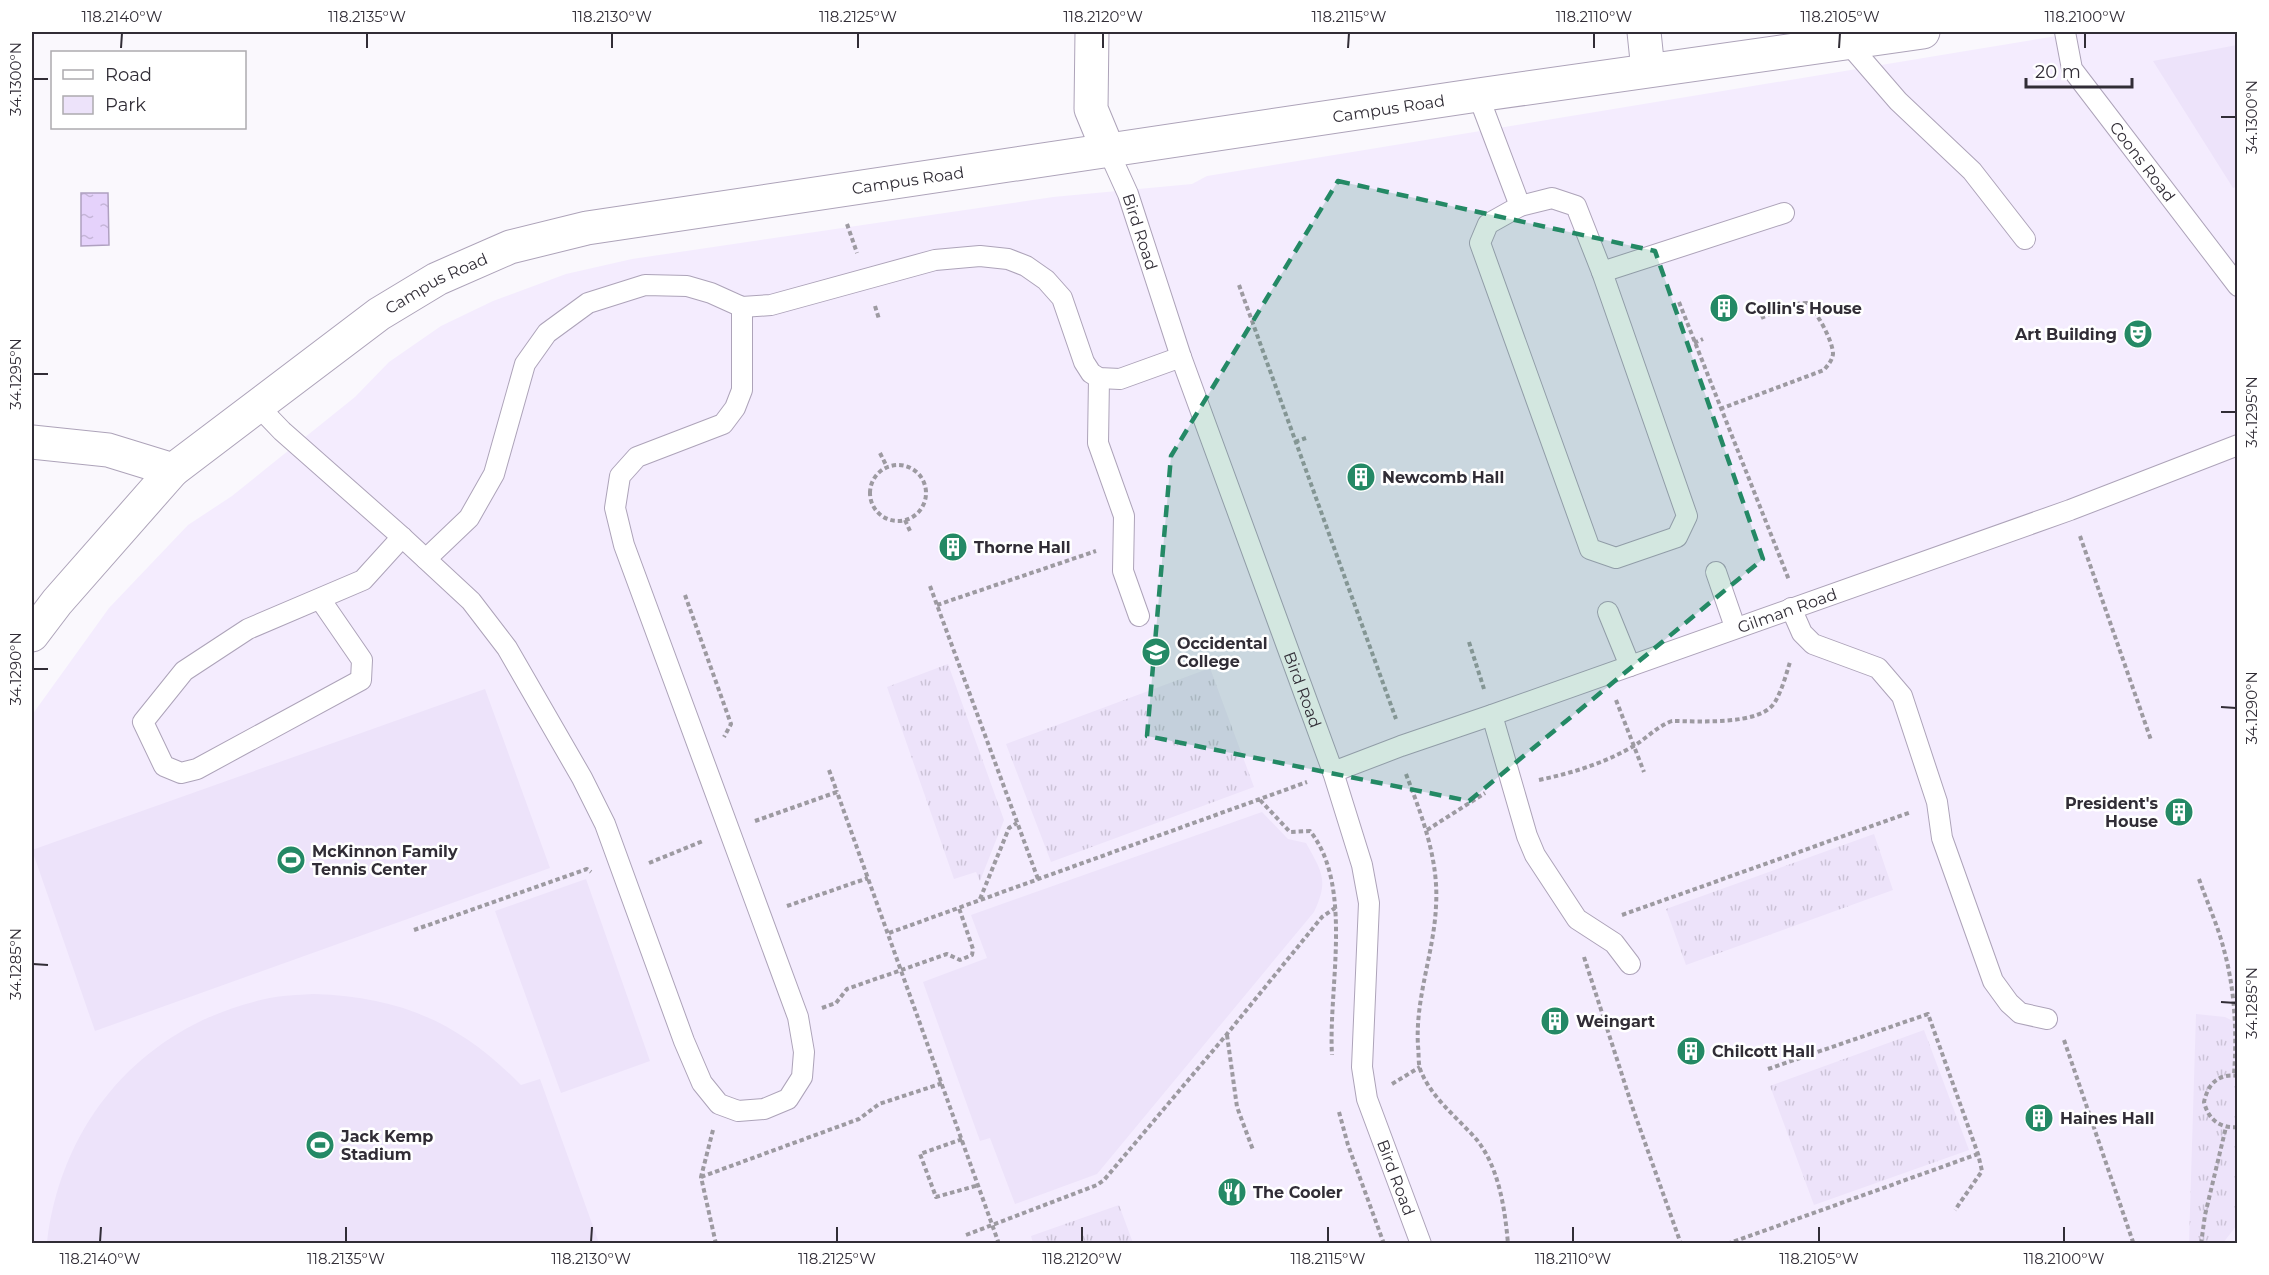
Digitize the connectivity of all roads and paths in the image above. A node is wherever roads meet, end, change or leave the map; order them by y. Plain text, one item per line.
1 (1092, 32) edge
2 (1644, 32) edge
3 (1923, 32) edge
4 (2065, 32) edge
5 (1847, 42) junction
6 (1648, 70) junction
7 (1478, 95) junction
8 (1108, 150) junction
9 (1521, 206) junction
10 (1784, 213) dead end
11 (2025, 239) dead end
12 (1602, 272) junction
13 (1239, 285) dead end
14 (2238, 286) edge
15 (1679, 302) dead end
16 (742, 307) junction
17 (1761, 318) dead end
18 (1703, 339) dead end
19 (1694, 343) junction
20 (1181, 357) junction
21 (1099, 378) junction
22 (258, 406) junction
23 (1720, 409) junction
24 (1306, 438) dead end
25 (32, 442) edge
26 (1295, 442) junction
27 (2238, 445) edge
28 (880, 453) dead end
29 (887, 467) junction
30 (173, 470) junction
31 (2070, 510) junction
32 (905, 520) junction
33 (910, 531) dead end
34 (402, 537) junction
35 (1124, 542) junction
36 (426, 559) junction
37 (1716, 572) dead end
38 (930, 586) dead end
39 (320, 599) junction
40 (937, 605) junction
41 (1795, 607) junction
42 (1608, 612) dead end
43 (1139, 616) dead end
44 (1735, 627) junction
45 (32, 635) edge
46 (1469, 642) dead end
47 (1813, 644) junction
48 (1630, 666) junction
49 (1606, 674) junction
50 (1492, 715) junction
51 (1398, 725) dead end
52 (2151, 740) dead end
53 (1634, 747) junction
54 (1403, 767) dead end
55 (829, 770) dead end
56 (1333, 771) junction
57 (1644, 772) dead end
58 (1549, 778) dead end
59 (1512, 785) junction
60 (837, 792) junction
61 (1260, 800) junction
62 (1937, 802) junction
63 (1017, 823) junction
64 (1427, 830) junction
65 (730, 831) junction
66 (623, 872) junction
67 (868, 878) junction
68 (1038, 879) junction
69 (2199, 879) dead end
70 (980, 900) junction
71 (796, 903) dead end
72 (959, 908) junction
73 (1335, 908) junction
74 (1640, 909) dead end
75 (1577, 919) junction
76 (414, 930) dead end
77 (889, 933) junction
78 (1630, 964) dead end
79 (902, 970) junction
80 (821, 1008) dead end
81 (2047, 1019) joint
82 (1227, 1034) junction
83 (1332, 1058) dead end
84 (1768, 1069) dead end
85 (2236, 1075) edge
86 (943, 1083) junction
87 (1337, 1103) dead end
88 (719, 1104) junction
89 (2226, 1127) junction
90 (2238, 1127) edge
91 (962, 1139) junction
92 (1253, 1150) dead end
93 (1978, 1154) junction
94 (701, 1177) junction
95 (979, 1185) junction
96 (1954, 1210) dead end
97 (992, 1225) junction
98 (966, 1235) dead end
99 (716, 1244) edge
100 (999, 1244) edge
101 (1384, 1244) edge
102 (1421, 1244) edge
103 (1508, 1244) edge
104 (1680, 1244) edge
105 (1728, 1244) edge
106 (2128, 1244) edge
107 (2201, 1244) edge

1 - 8 street
2 - 6 street
3 - 5 street, Campus Road
4 - 14 lane, Coons Road
5 - 6 street, Campus Road
5 - 11 lane
6 - 7 street, Campus Road
7 - 8 street, Campus Road
7 - 9 lane
8 - 20 lane, Bird Road
8 - 22 street, Campus Road
9 - 12 lane
9 - 12 lane
10 - 12 lane
13 - 26 path
15 - 19 path
16 - 21 lane
16 - 36 lane
16 - 65 lane
17 - 23 path
18 - 19 path
19 - 23 path
20 - 21 lane
20 - 56 lane, Bird Road
21 - 35 lane
22 - 30 street, Campus Road
22 - 34 lane
23 - 41 path
24 - 26 path
25 - 30 street
26 - 51 path
27 - 31 lane, Gilman Road
28 - 29 path
29 - 32 path
29 - 32 path
30 - 45 street, Campus Road
31 - 41 lane, Gilman Road
31 - 52 path
32 - 33 path
34 - 36 lane
34 - 39 lane
35 - 40 path
35 - 43 lane
36 - 66 lane
37 - 44 lane
38 - 40 path
39 - 39 lane
40 - 63 path
41 - 44 lane, Gilman Road
41 - 47 lane
42 - 48 lane
44 - 48 lane, Gilman Road
46 - 50 path
47 - 53 path
47 - 62 lane
48 - 49 lane, Gilman Road
49 - 50 lane, Gilman Road
49 - 53 path
50 - 56 lane, Gilman Road
50 - 59 lane
53 - 57 path
53 - 58 path
54 - 64 path
55 - 60 path
56 - 61 path
56 - 102 lane, Bird Road
59 - 64 path
59 - 75 lane
60 - 65 path
60 - 67 path
61 - 68 path
61 - 73 path
62 - 74 path
62 - 81 lane
63 - 68 path
63 - 70 path
64 - 103 path
65 - 66 path
65 - 88 lane
66 - 76 path
66 - 88 lane
67 - 71 path
67 - 77 path
68 - 70 path
69 - 85 path
70 - 72 path
72 - 77 path
72 - 79 path
73 - 82 path
73 - 83 path
75 - 78 lane
75 - 104 path
77 - 79 path
79 - 80 path
79 - 86 path
81 - 106 path
82 - 92 path
82 - 97 path
84 - 93 path
85 - 89 path
86 - 91 path
86 - 94 path
87 - 101 path
88 - 94 path
89 - 90 path
89 - 107 path
91 - 95 path
91 - 95 path
93 - 96 path
93 - 105 path
94 - 99 path
95 - 97 path
97 - 98 path
97 - 100 path

